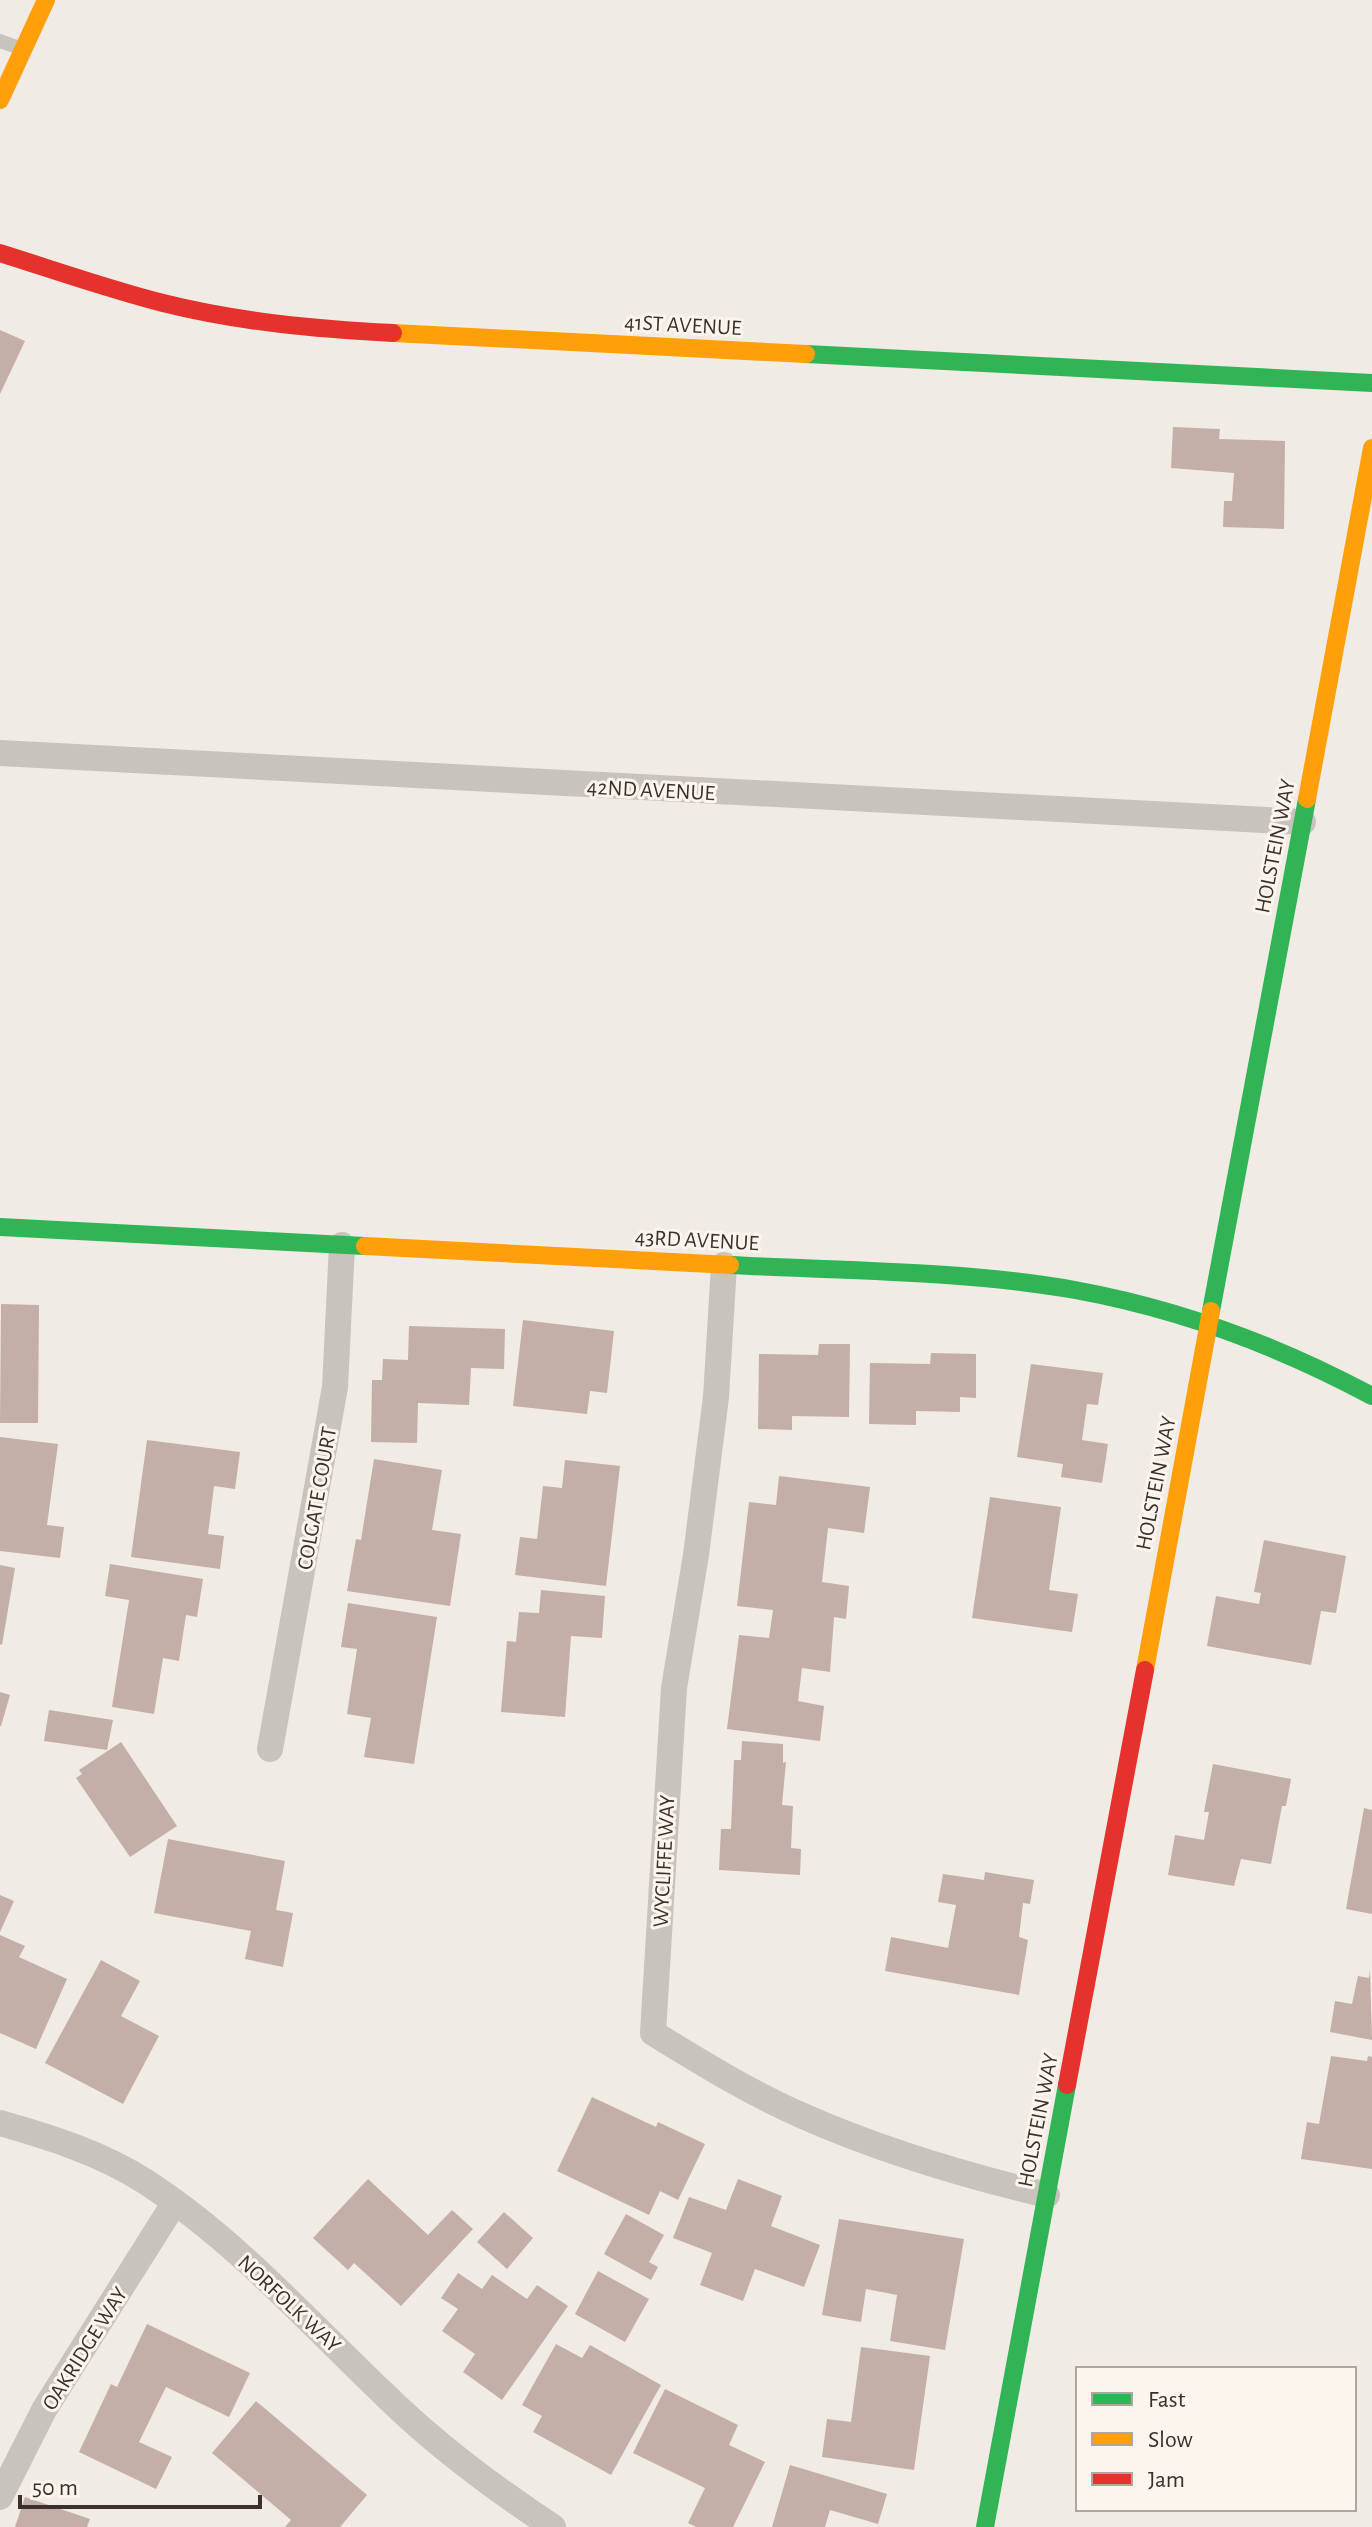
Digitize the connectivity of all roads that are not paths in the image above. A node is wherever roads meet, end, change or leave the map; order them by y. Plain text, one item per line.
1 (46, 0) edge
2 (0, 41) edge
3 (24, 49) junction
4 (0, 100) edge
5 (0, 253) edge
6 (1372, 383) edge
7 (1372, 448) edge
8 (0, 753) edge
9 (1303, 822) junction
10 (0, 1227) edge
11 (342, 1245) junction
12 (724, 1265) junction
13 (1209, 1326) junction
14 (1372, 1396) edge
15 (270, 1749) dead end
16 (0, 2123) edge
17 (1047, 2195) junction
18 (175, 2202) junction
19 (0, 2497) edge
20 (553, 2527) edge
21 (985, 2527) edge

1 - 3 street
2 - 3 lane
3 - 4 street
5 - 6 street, 41ST AVENUE
7 - 9 street, HOLSTEIN WAY
8 - 9 street, 42ND AVENUE
9 - 13 street, HOLSTEIN WAY
10 - 11 street, 43RD AVENUE
11 - 12 street, 43RD AVENUE
11 - 15 street, COLGATE COURT
12 - 13 street, 43RD AVENUE
12 - 17 street, WYCLIFFE WAY
13 - 14 street, 43RD AVENUE
13 - 17 street, HOLSTEIN WAY
16 - 18 street, NORFOLK WAY
17 - 21 street, HOLSTEIN WAY
18 - 19 street, OAKRIDGE WAY
18 - 20 street, NORFOLK WAY

